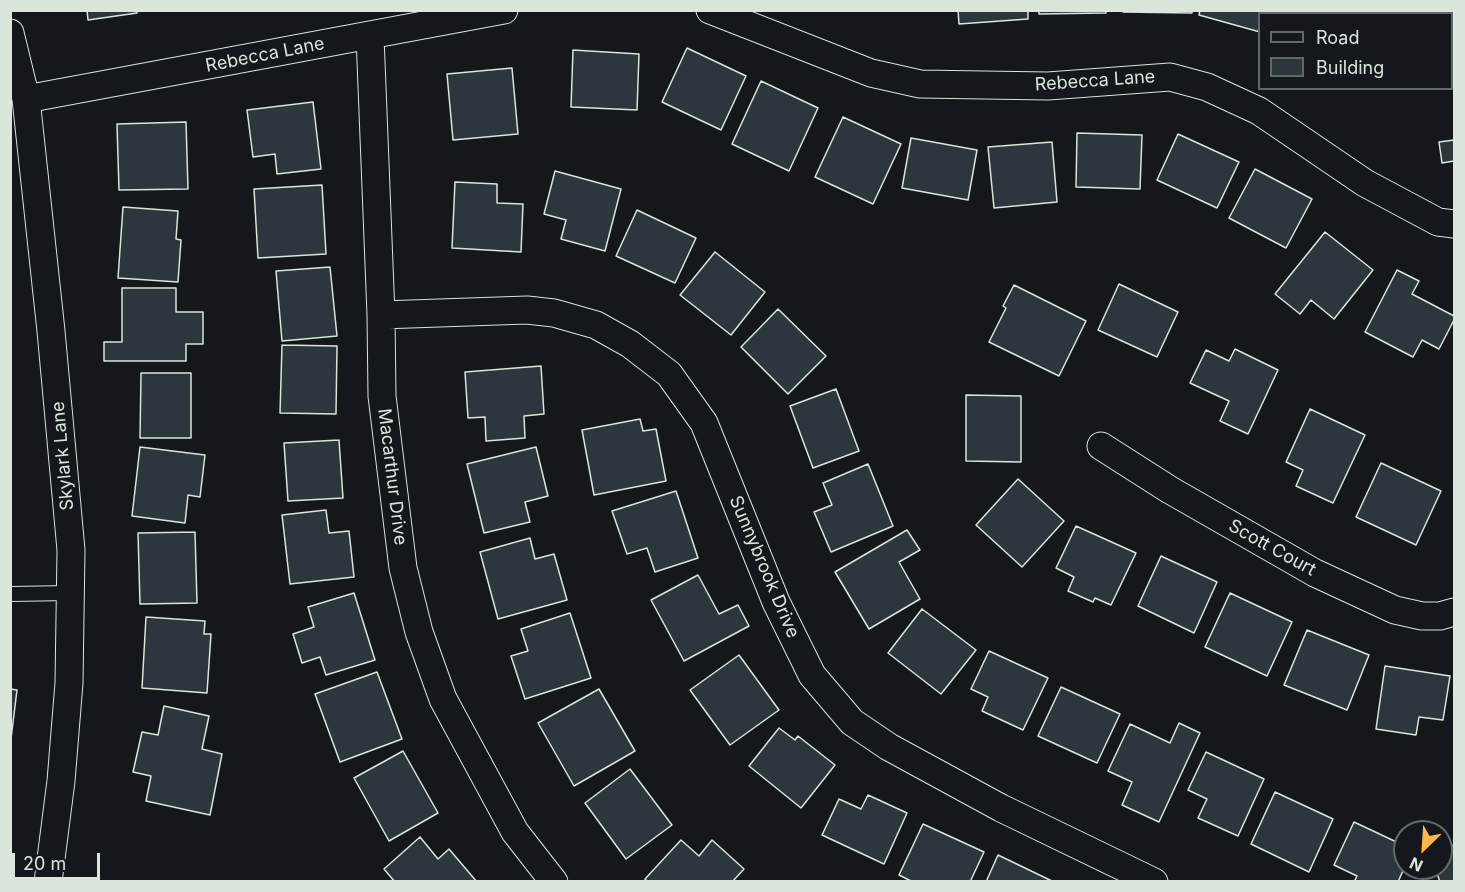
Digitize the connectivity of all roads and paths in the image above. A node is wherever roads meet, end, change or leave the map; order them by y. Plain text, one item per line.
1 (504, 10) edge
2 (711, 10) edge
3 (10, 33) edge
4 (370, 36) junction
5 (26, 99) junction
6 (1455, 224) edge
7 (381, 315) junction
8 (1101, 446) dead end
9 (70, 593) junction
10 (10, 594) edge
11 (1455, 612) edge
12 (48, 882) edge
13 (554, 882) edge
14 (1154, 882) edge

1 - 4 street, Rebecca Lane
2 - 6 street, Rebecca Lane
3 - 5 street, Skylark Lane
4 - 5 street, Rebecca Lane
4 - 7 street, Macarthur Drive
5 - 9 street, Skylark Lane
7 - 13 street, Macarthur Drive
7 - 14 street, Sunnybrook Drive
8 - 11 street, Scott Court
9 - 10 lane
9 - 12 street, Skylark Lane

